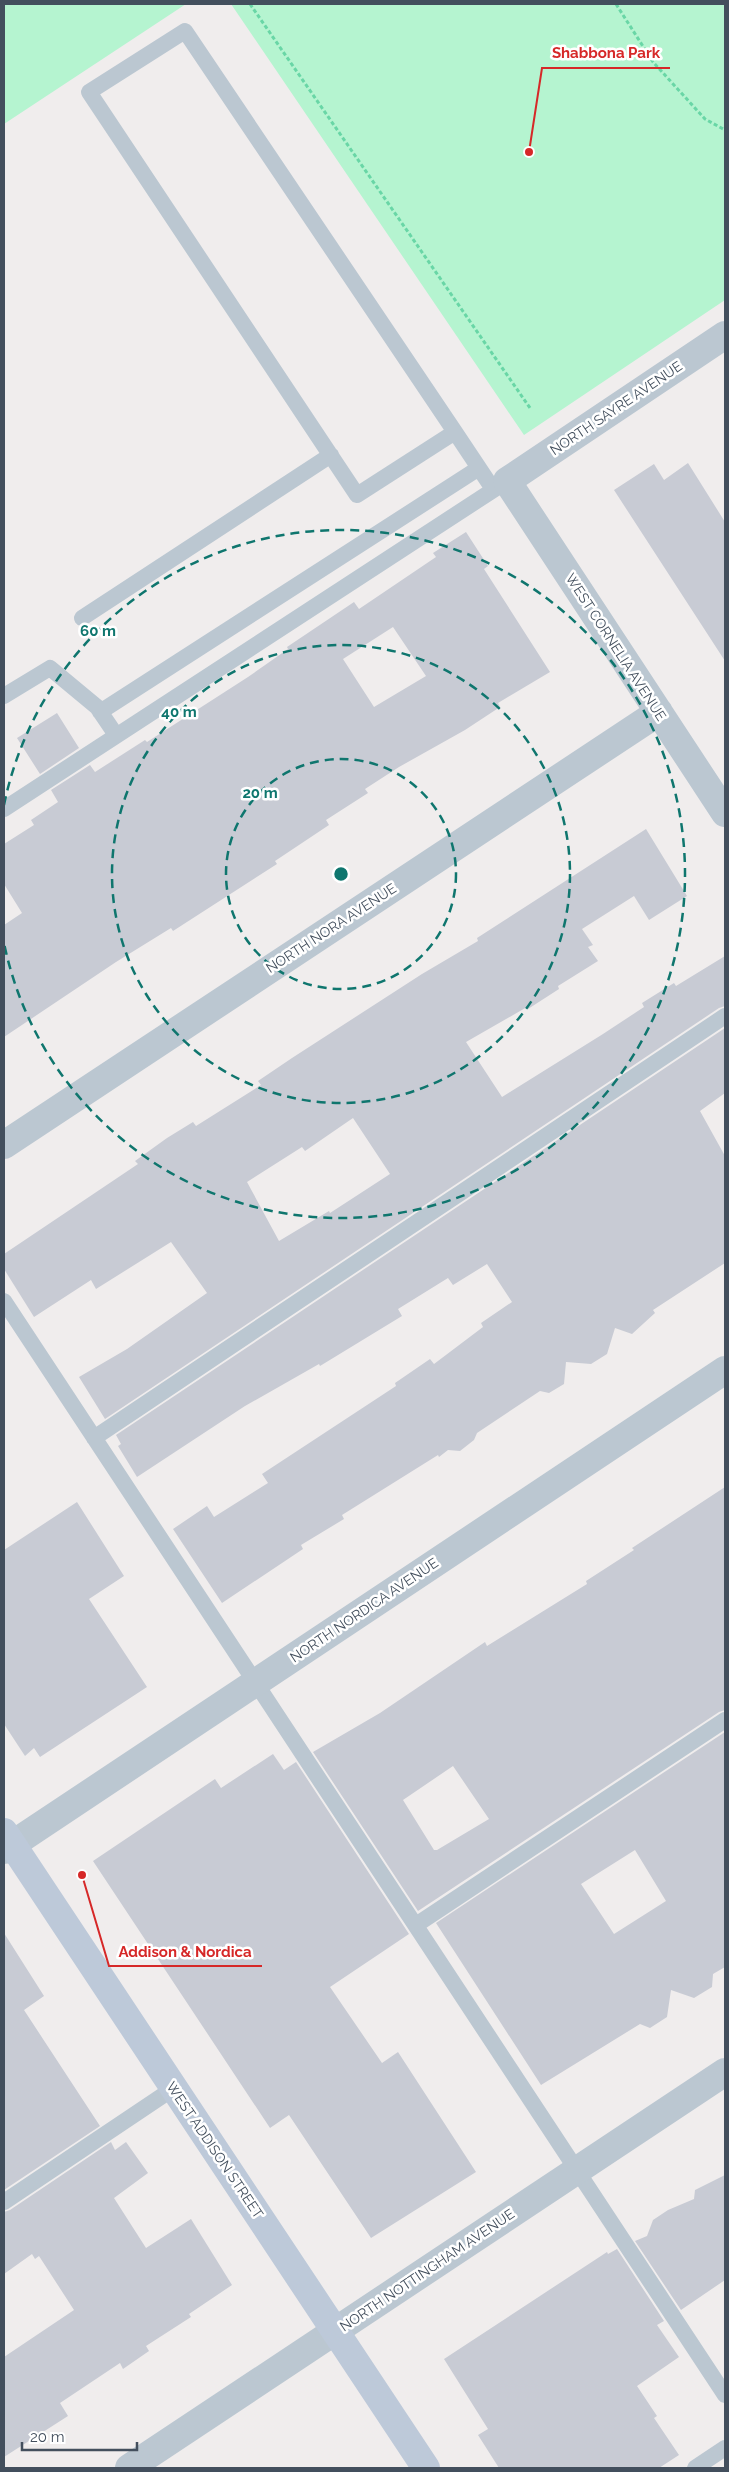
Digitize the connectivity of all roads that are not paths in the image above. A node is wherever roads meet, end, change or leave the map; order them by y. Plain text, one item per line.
1 (725, 335) edge
2 (455, 432) junction
3 (330, 455) junction
4 (479, 468) junction
5 (500, 485) junction
6 (82, 618) dead end
7 (4, 696) edge
8 (100, 712) junction
9 (659, 712) junction
10 (116, 735) junction
11 (4, 809) edge
12 (725, 813) edge
13 (725, 1016) edge
14 (4, 1145) edge
15 (4, 1301) edge
16 (725, 1370) edge
17 (94, 1438) junction
18 (256, 1682) junction
19 (725, 1720) edge
20 (6, 1842) edge
21 (416, 1925) junction
22 (725, 2072) edge
23 (174, 2088) junction
24 (577, 2170) junction
25 (4, 2202) edge
26 (335, 2331) junction
27 (725, 2395) edge
28 (725, 2448) edge
29 (129, 2468) edge
30 (426, 2468) edge
31 (694, 2468) edge

1 - 5 street, NORTH SAYRE AVENUE
2 - 3 lane
2 - 3 lane
2 - 4 lane
3 - 6 lane
4 - 5 lane
4 - 8 lane
5 - 9 street, WEST CORNELIA AVENUE
5 - 10 lane
7 - 8 lane
8 - 10 lane
9 - 12 street, WEST CORNELIA AVENUE
9 - 14 street, NORTH NORA AVENUE
10 - 11 lane
13 - 17 lane
15 - 17 lane
16 - 18 street, NORTH NORDICA AVENUE
17 - 18 lane
18 - 20 street, NORTH NORDICA AVENUE
18 - 21 lane
19 - 21 lane
20 - 23 street, WEST ADDISON STREET
21 - 24 lane
22 - 24 street, NORTH NOTTINGHAM AVENUE
23 - 25 lane
23 - 26 street, WEST ADDISON STREET
24 - 26 street, NORTH NOTTINGHAM AVENUE
24 - 27 lane
26 - 29 street, NORTH NOTTINGHAM AVENUE
26 - 30 street, WEST ADDISON STREET
28 - 31 lane

